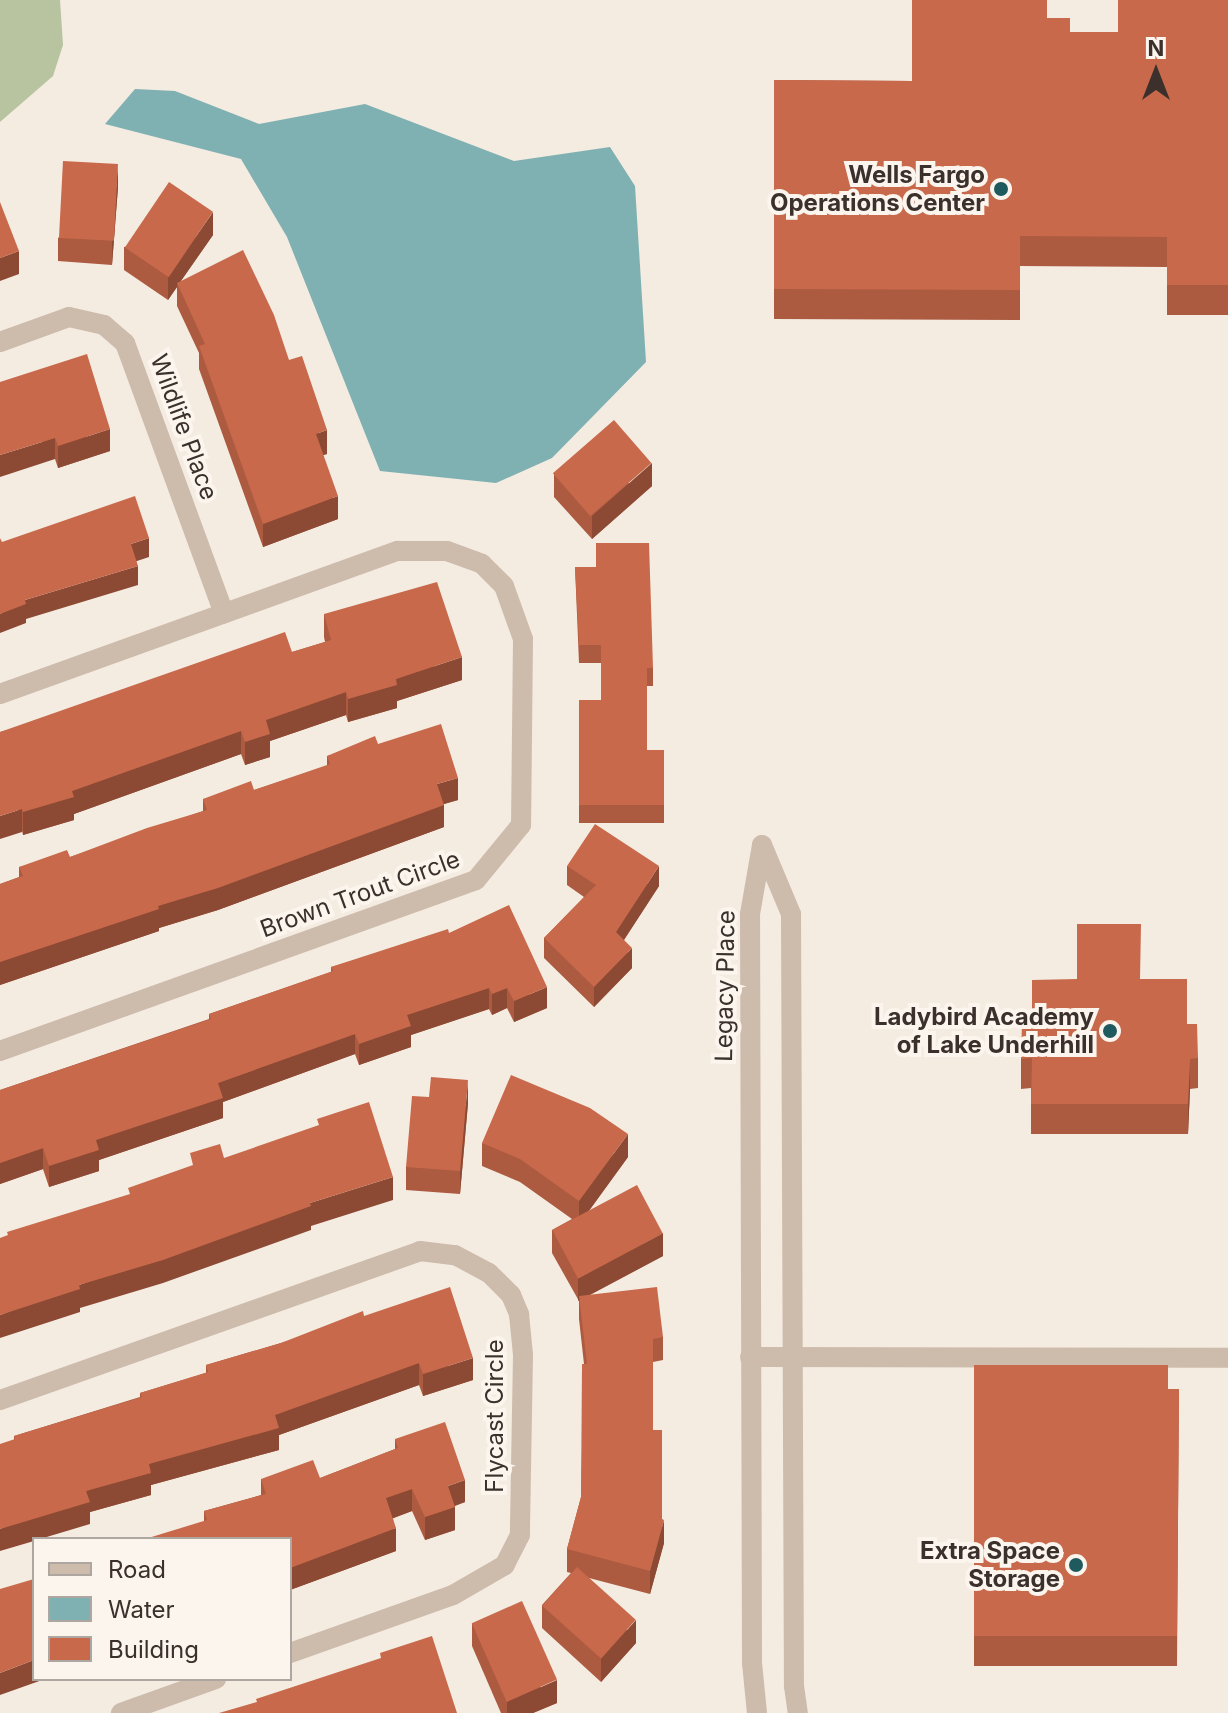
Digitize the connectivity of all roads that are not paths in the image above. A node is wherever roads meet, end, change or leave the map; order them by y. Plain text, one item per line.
1 (0, 342) edge
2 (224, 613) junction
3 (0, 694) edge
4 (0, 1051) edge
5 (750, 1357) junction
6 (794, 1357) junction
7 (1228, 1358) edge
8 (0, 1400) edge
9 (292, 1652) edge
10 (210, 1681) edge
11 (121, 1713) edge
12 (757, 1713) edge
13 (798, 1713) edge

1 - 2 street, Wildlife Place
2 - 3 street, Brown Trout Circle
2 - 4 street, Brown Trout Circle
5 - 6 street
5 - 6 street, Legacy Place
5 - 12 street, Legacy Place
6 - 7 street
6 - 13 street, Legacy Place
8 - 9 street, Flycast Circle
10 - 11 street

